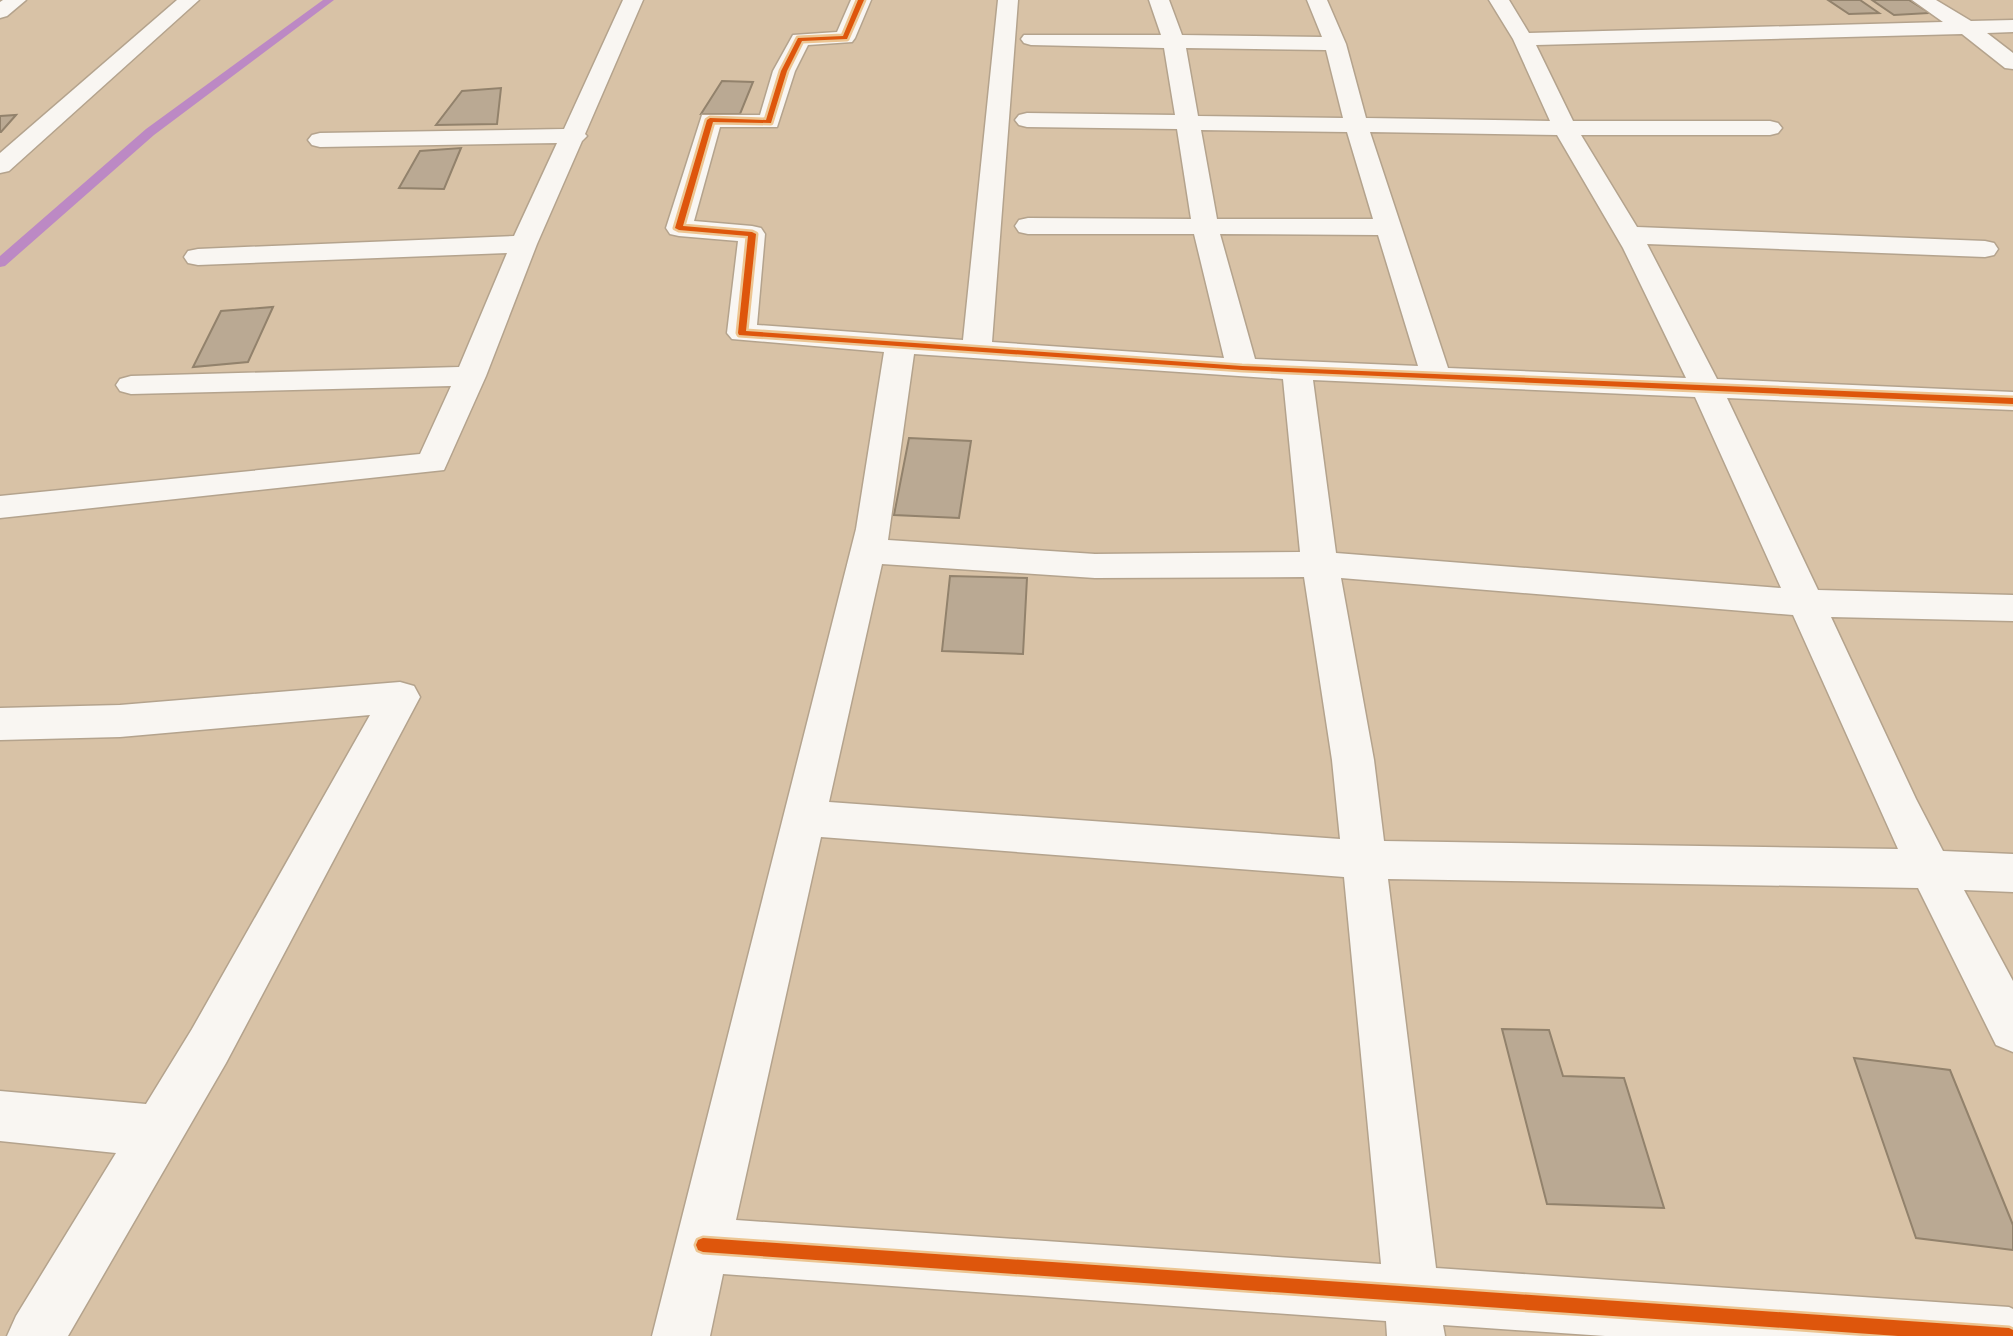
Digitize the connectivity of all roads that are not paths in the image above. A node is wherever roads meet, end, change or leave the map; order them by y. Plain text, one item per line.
1 (16, 0) edge
2 (189, 0) edge
3 (634, 0) edge
4 (861, 0) edge
5 (1007, 0) edge
6 (1160, 0) edge
7 (1317, 0) edge
8 (1499, 0) edge
9 (1922, 0) edge
10 (0, 12) edge
11 (2013, 26) edge
12 (1966, 27) junction
13 (1523, 39) junction
14 (1031, 40) dead end
15 (1174, 41) junction
16 (1335, 44) junction
17 (2013, 63) edge
18 (1027, 120) dead end
19 (1187, 123) junction
20 (1356, 124) junction
21 (1565, 128) junction
22 (1770, 128) dead end
23 (575, 136) junction
24 (320, 140) dead end
25 (0, 166) edge
26 (1028, 226) dead end
27 (1205, 226) junction
28 (1389, 227) junction
29 (1628, 235) junction
30 (524, 244) junction
31 (1984, 250) dead end
32 (198, 257) dead end
33 (900, 345) junction
34 (977, 349) junction
35 (1242, 368) junction
36 (1297, 370) junction
37 (471, 376) junction
38 (1436, 377) junction
39 (131, 385) dead end
40 (1707, 389) junction
41 (2013, 401) edge
42 (0, 507) edge
43 (867, 551) junction
44 (1320, 565) junction
45 (1806, 604) junction
46 (2013, 608) edge
47 (0, 724) edge
48 (805, 818) junction
49 (1363, 860) junction
50 (1931, 869) junction
51 (2013, 873) edge
52 (2013, 1029) edge
53 (0, 1116) edge
54 (156, 1131) junction
55 (703, 1245) junction
56 (1414, 1316) edge
57 (36, 1336) edge
58 (681, 1336) edge
59 (2009, 1336) edge

1 - 10 street
2 - 25 street
3 - 23 street
4 - 33 street
5 - 34 street
6 - 15 street
7 - 16 street
8 - 13 street
9 - 12 street
11 - 12 street
12 - 13 street
12 - 17 street
13 - 21 street
14 - 15 street
15 - 16 street
15 - 19 street
16 - 20 street
18 - 19 street
19 - 20 street
19 - 27 street
20 - 21 street
20 - 28 street
21 - 22 street
21 - 29 street
23 - 24 street
23 - 30 street
26 - 27 street
27 - 28 street
27 - 35 street
28 - 38 street
29 - 31 street
29 - 40 street
30 - 32 street
30 - 37 street
33 - 34 street
33 - 43 street
34 - 35 street
35 - 36 street
36 - 38 street
36 - 44 street
37 - 39 street
37 - 42 street
38 - 40 street
40 - 41 street
40 - 45 street
43 - 44 street
43 - 48 street
44 - 45 street
44 - 49 street
45 - 46 street
45 - 50 street
47 - 54 street
48 - 49 street
48 - 55 street
49 - 50 street
49 - 56 street
50 - 51 street
50 - 52 street
53 - 54 street
54 - 57 street
55 - 56 street
55 - 58 street
56 - 59 street

